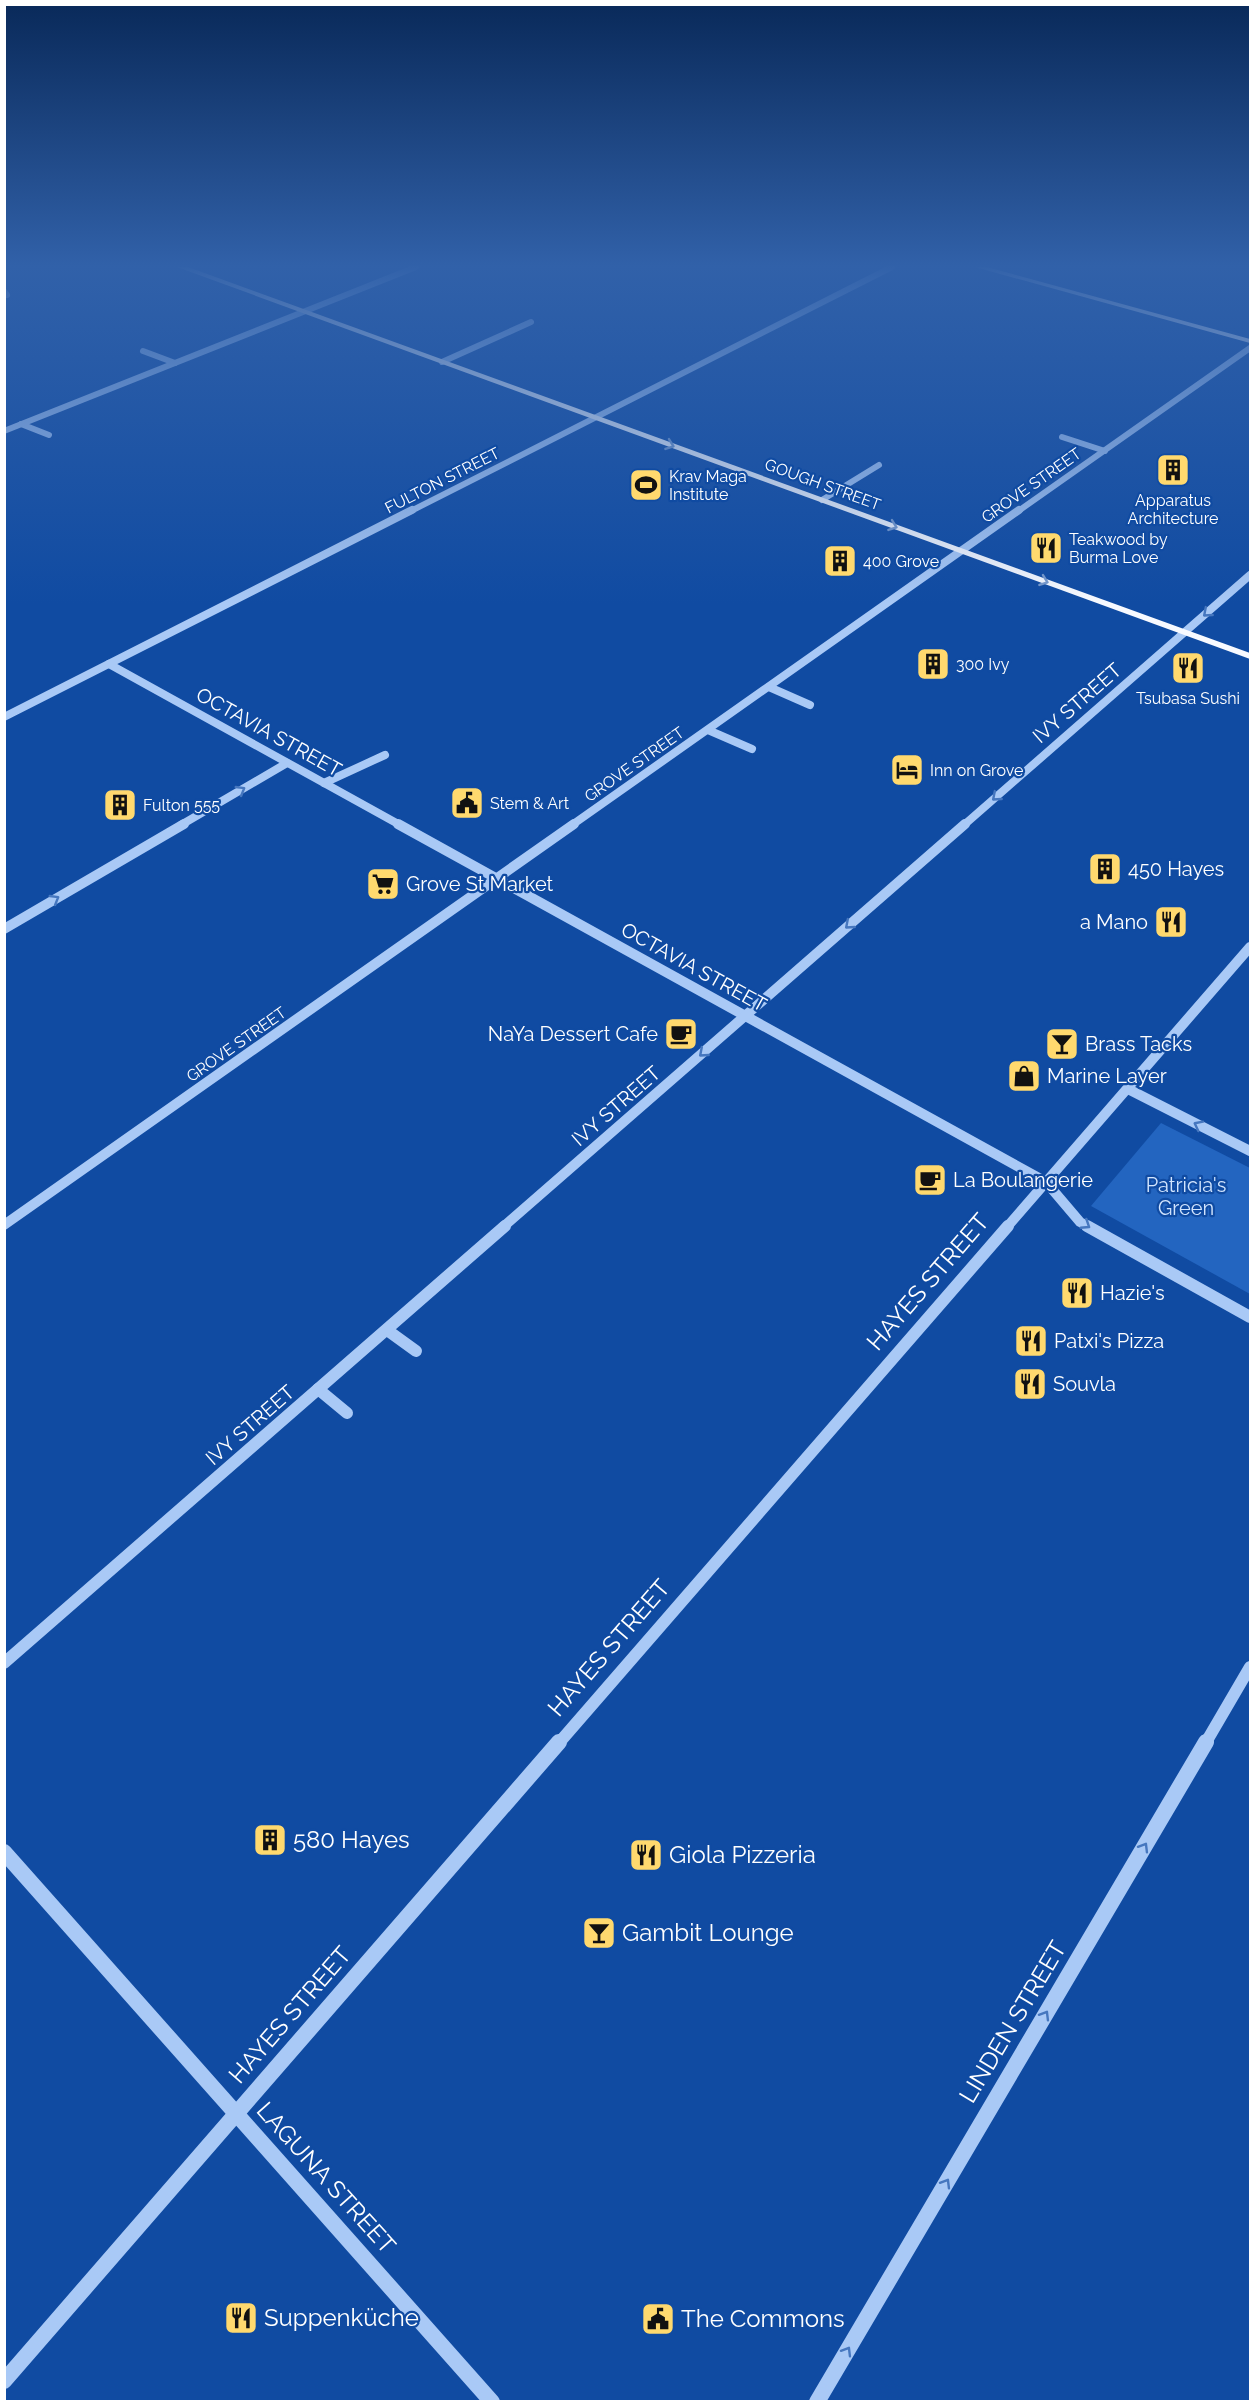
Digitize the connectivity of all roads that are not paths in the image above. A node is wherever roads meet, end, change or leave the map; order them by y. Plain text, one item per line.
1 (134, 379) edge
2 (490, 379) edge
3 (672, 379) edge
4 (1207, 379) edge
5 (596, 418) junction
6 (21, 424) junction
7 (4, 430) edge
8 (49, 435) dead end
9 (1062, 437) dead end
10 (1105, 451) junction
11 (879, 465) dead end
12 (822, 500) junction
13 (962, 552) junction
14 (1251, 575) edge
15 (1185, 632) junction
16 (1251, 657) edge
17 (109, 664) junction
18 (769, 687) junction
19 (810, 705) dead end
20 (4, 717) edge
21 (708, 730) junction
22 (752, 749) dead end
23 (385, 754) dead end
24 (286, 762) junction
25 (324, 783) junction
26 (497, 879) junction
27 (4, 929) edge
28 (1251, 947) edge
29 (746, 1016) junction
30 (1128, 1089) junction
31 (1251, 1151) edge
32 (1046, 1182) junction
33 (4, 1225) edge
34 (1251, 1317) edge
35 (387, 1329) junction
36 (416, 1351) dead end
37 (318, 1389) junction
38 (347, 1413) dead end
39 (4, 1663) edge
40 (1251, 1667) edge
41 (4, 1852) edge
42 (236, 2114) junction
43 (4, 2382) edge
44 (492, 2402) edge
45 (817, 2402) edge

1 - 6 street
2 - 5 main road, GOUGH STREET
3 - 5 street, FULTON STREET
4 - 10 street, GROVE STREET
5 -> 12 main road, GOUGH STREET
5 - 17 street, FULTON STREET
6 - 7 street
6 - 8 street
9 - 10 street
10 - 13 street, GROVE STREET
11 - 12 street
12 -> 13 main road, GOUGH STREET
13 -> 15 main road, GOUGH STREET
13 - 18 street, GROVE STREET
14 -> 15 street, IVY STREET
15 - 16 main road, GOUGH STREET
15 -> 29 street, IVY STREET
17 - 20 street, FULTON STREET
17 - 24 street, OCTAVIA STREET
18 - 19 street
18 - 21 street, GROVE STREET
21 - 22 street
21 - 26 street, GROVE STREET
23 - 25 street
24 - 25 street, OCTAVIA STREET
27 -> 24 street
25 - 26 street, OCTAVIA STREET
26 - 29 street, OCTAVIA STREET
26 - 33 street, GROVE STREET
28 - 30 street, HAYES STREET
29 - 32 street, OCTAVIA STREET
29 -> 35 street, IVY STREET
31 -> 30 street
30 - 32 street, HAYES STREET
32 -> 34 street, OCTAVIA STREET
32 - 42 street, HAYES STREET
35 - 36 street
35 - 37 street, IVY STREET
37 - 38 street
37 - 39 street, IVY STREET
45 -> 40 street, LINDEN STREET
41 - 42 street, LAGUNA STREET
42 - 43 street, HAYES STREET
42 - 44 street, LAGUNA STREET

